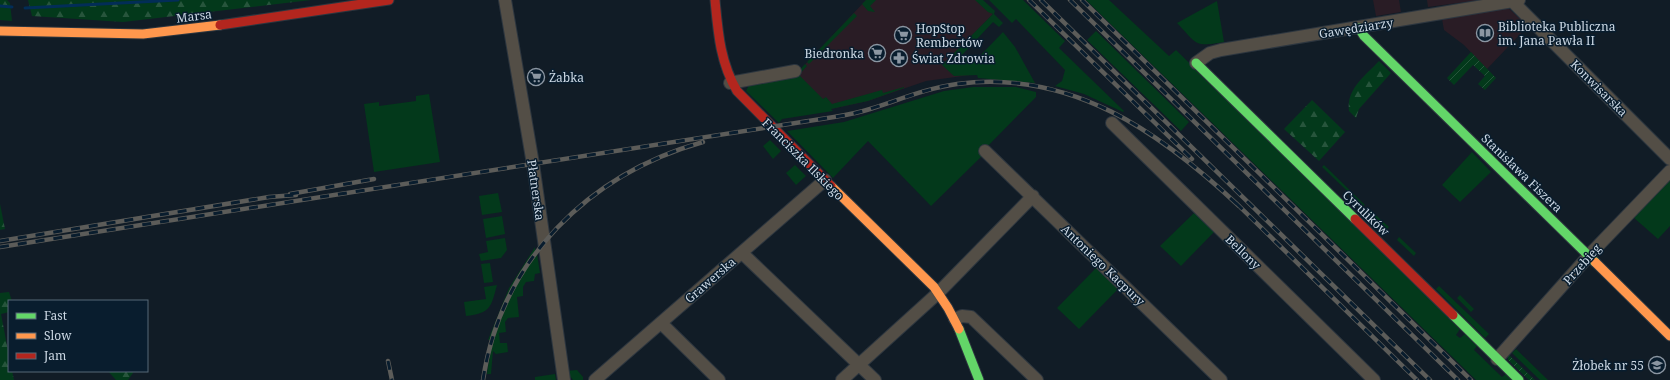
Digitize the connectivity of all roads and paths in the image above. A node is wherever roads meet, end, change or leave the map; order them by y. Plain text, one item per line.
1 (389, 0) edge
2 (505, 0) edge
3 (715, 0) edge
4 (1514, 0) edge
5 (1358, 28) junction
6 (0, 31) edge
7 (1196, 63) joint
8 (795, 71) dead end
9 (730, 83) junction
10 (1112, 124) dead end
11 (985, 151) dead end
12 (1670, 159) edge
13 (1670, 171) edge
14 (825, 180) junction
15 (1033, 196) junction
16 (742, 253) junction
17 (1590, 256) junction
18 (938, 293) junction
19 (955, 319) junction
20 (661, 323) junction
21 (1670, 336) edge
22 (1497, 359) junction
23 (860, 365) junction
24 (565, 379) edge
25 (594, 380) edge
26 (719, 380) edge
27 (842, 380) edge
28 (875, 380) edge
29 (979, 380) edge
30 (1037, 380) edge
31 (1221, 380) edge
32 (1372, 380) edge
33 (1519, 380) edge

1 - 6 street, Marsa
2 - 24 street, Płatnerska
3 - 9 street, Franciszka Ilskiego
4 - 5 street, Gawędziarzy
4 - 12 street, Konwisarska
5 - 7 street, Gawędziarzy
5 - 17 street, Stanisława Fiszera
7 - 22 street, Cyrulików
8 - 9 street
9 - 14 street, Franciszka Ilskiego
10 - 32 street, Bellony
11 - 15 street, Antoniego Kacpury
13 - 17 street, Przebieg
14 - 16 street, Grawerska
14 - 18 street, Franciszka Ilskiego
15 - 18 street
15 - 31 street, Antoniego Kacpury
16 - 20 street, Grawerska
16 - 23 street
17 - 21 street, Stanisława Fiszera
17 - 22 street, Przebieg
18 - 19 street, Franciszka Ilskiego
18 - 23 street
19 - 29 street, Franciszka Ilskiego
19 - 30 street
20 - 25 street, Grawerska
20 - 26 street
22 - 33 street, Cyrulików
23 - 27 street
23 - 28 street

